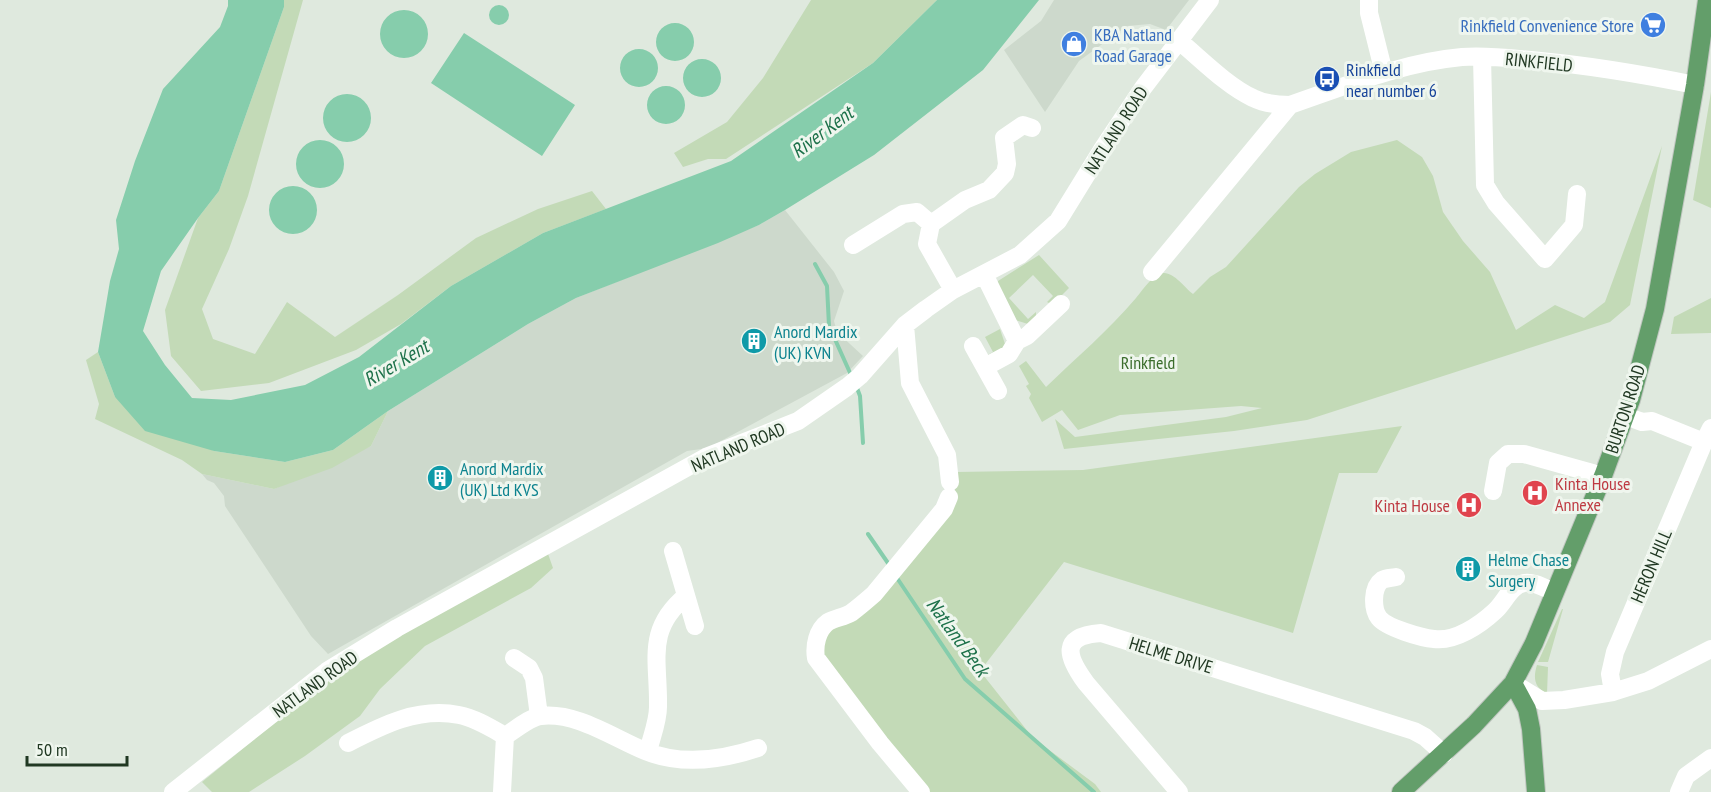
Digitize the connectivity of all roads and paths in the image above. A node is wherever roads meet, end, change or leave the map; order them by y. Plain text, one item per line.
1 (1209, 0) edge
2 (1369, 0) edge
3 (1707, 0) edge
4 (1178, 40) junction
5 (1482, 57) junction
6 (1384, 73) junction
7 (1695, 85) junction
8 (1290, 105) junction
9 (1032, 128) dead end
10 (1577, 194) dead end
11 (931, 224) junction
12 (853, 245) dead end
13 (1152, 272) dead end
14 (984, 274) junction
15 (952, 290) junction
16 (1061, 304) dead end
17 (905, 325) junction
18 (1017, 341) junction
19 (973, 346) dead end
20 (985, 367) junction
21 (998, 390) dead end
22 (1626, 416) junction
23 (1707, 435) edge
24 (1603, 476) junction
25 (1493, 491) dead end
26 (673, 551) dead end
27 (1396, 577) dead end
28 (1554, 592) junction
29 (686, 596) junction
30 (695, 626) dead end
31 (1711, 649) edge
32 (514, 658) dead end
33 (1513, 683) junction
34 (1613, 692) junction
35 (539, 716) junction
36 (505, 736) junction
37 (348, 742) dead end
38 (758, 748) dead end
39 (648, 752) junction
40 (1444, 754) junction
41 (1711, 758) edge
42 (173, 792) edge
43 (502, 792) edge
44 (921, 792) edge
45 (1179, 792) edge
46 (1401, 792) edge
47 (1536, 792) edge
48 (1679, 792) edge

1 - 4 street, NATLAND ROAD
2 - 6 street
3 - 7 main road, BURTON ROAD
4 - 8 street, RINKFIELD
4 - 14 street, NATLAND ROAD
5 - 6 street, RINKFIELD
5 - 7 street, RINKFIELD
5 - 10 street
6 - 8 street, RINKFIELD
7 - 22 main road, BURTON ROAD
8 - 13 street
9 - 11 street
11 - 12 street
11 - 15 street
14 - 15 street, NATLAND ROAD
14 - 18 street
15 - 17 street, NATLAND ROAD
16 - 18 street
17 - 42 street, NATLAND ROAD
17 - 44 street
18 - 20 street
19 - 20 street
20 - 21 street
22 - 23 street, HERON HILL
22 - 24 main road, BURTON ROAD
23 - 34 street, HERON HILL
24 - 25 street
24 - 28 main road, BURTON ROAD
26 - 29 street
27 - 28 street
28 - 33 main road, BURTON ROAD
29 - 30 street
29 - 39 street
31 - 34 street
32 - 35 street
33 - 34 street
33 - 40 main road, BURTON ROAD
33 - 47 main road
35 - 36 street
35 - 39 street
36 - 37 street
36 - 43 street
38 - 39 street
40 - 45 street, HELME DRIVE
40 - 46 main road, BURTON ROAD
41 - 48 street

